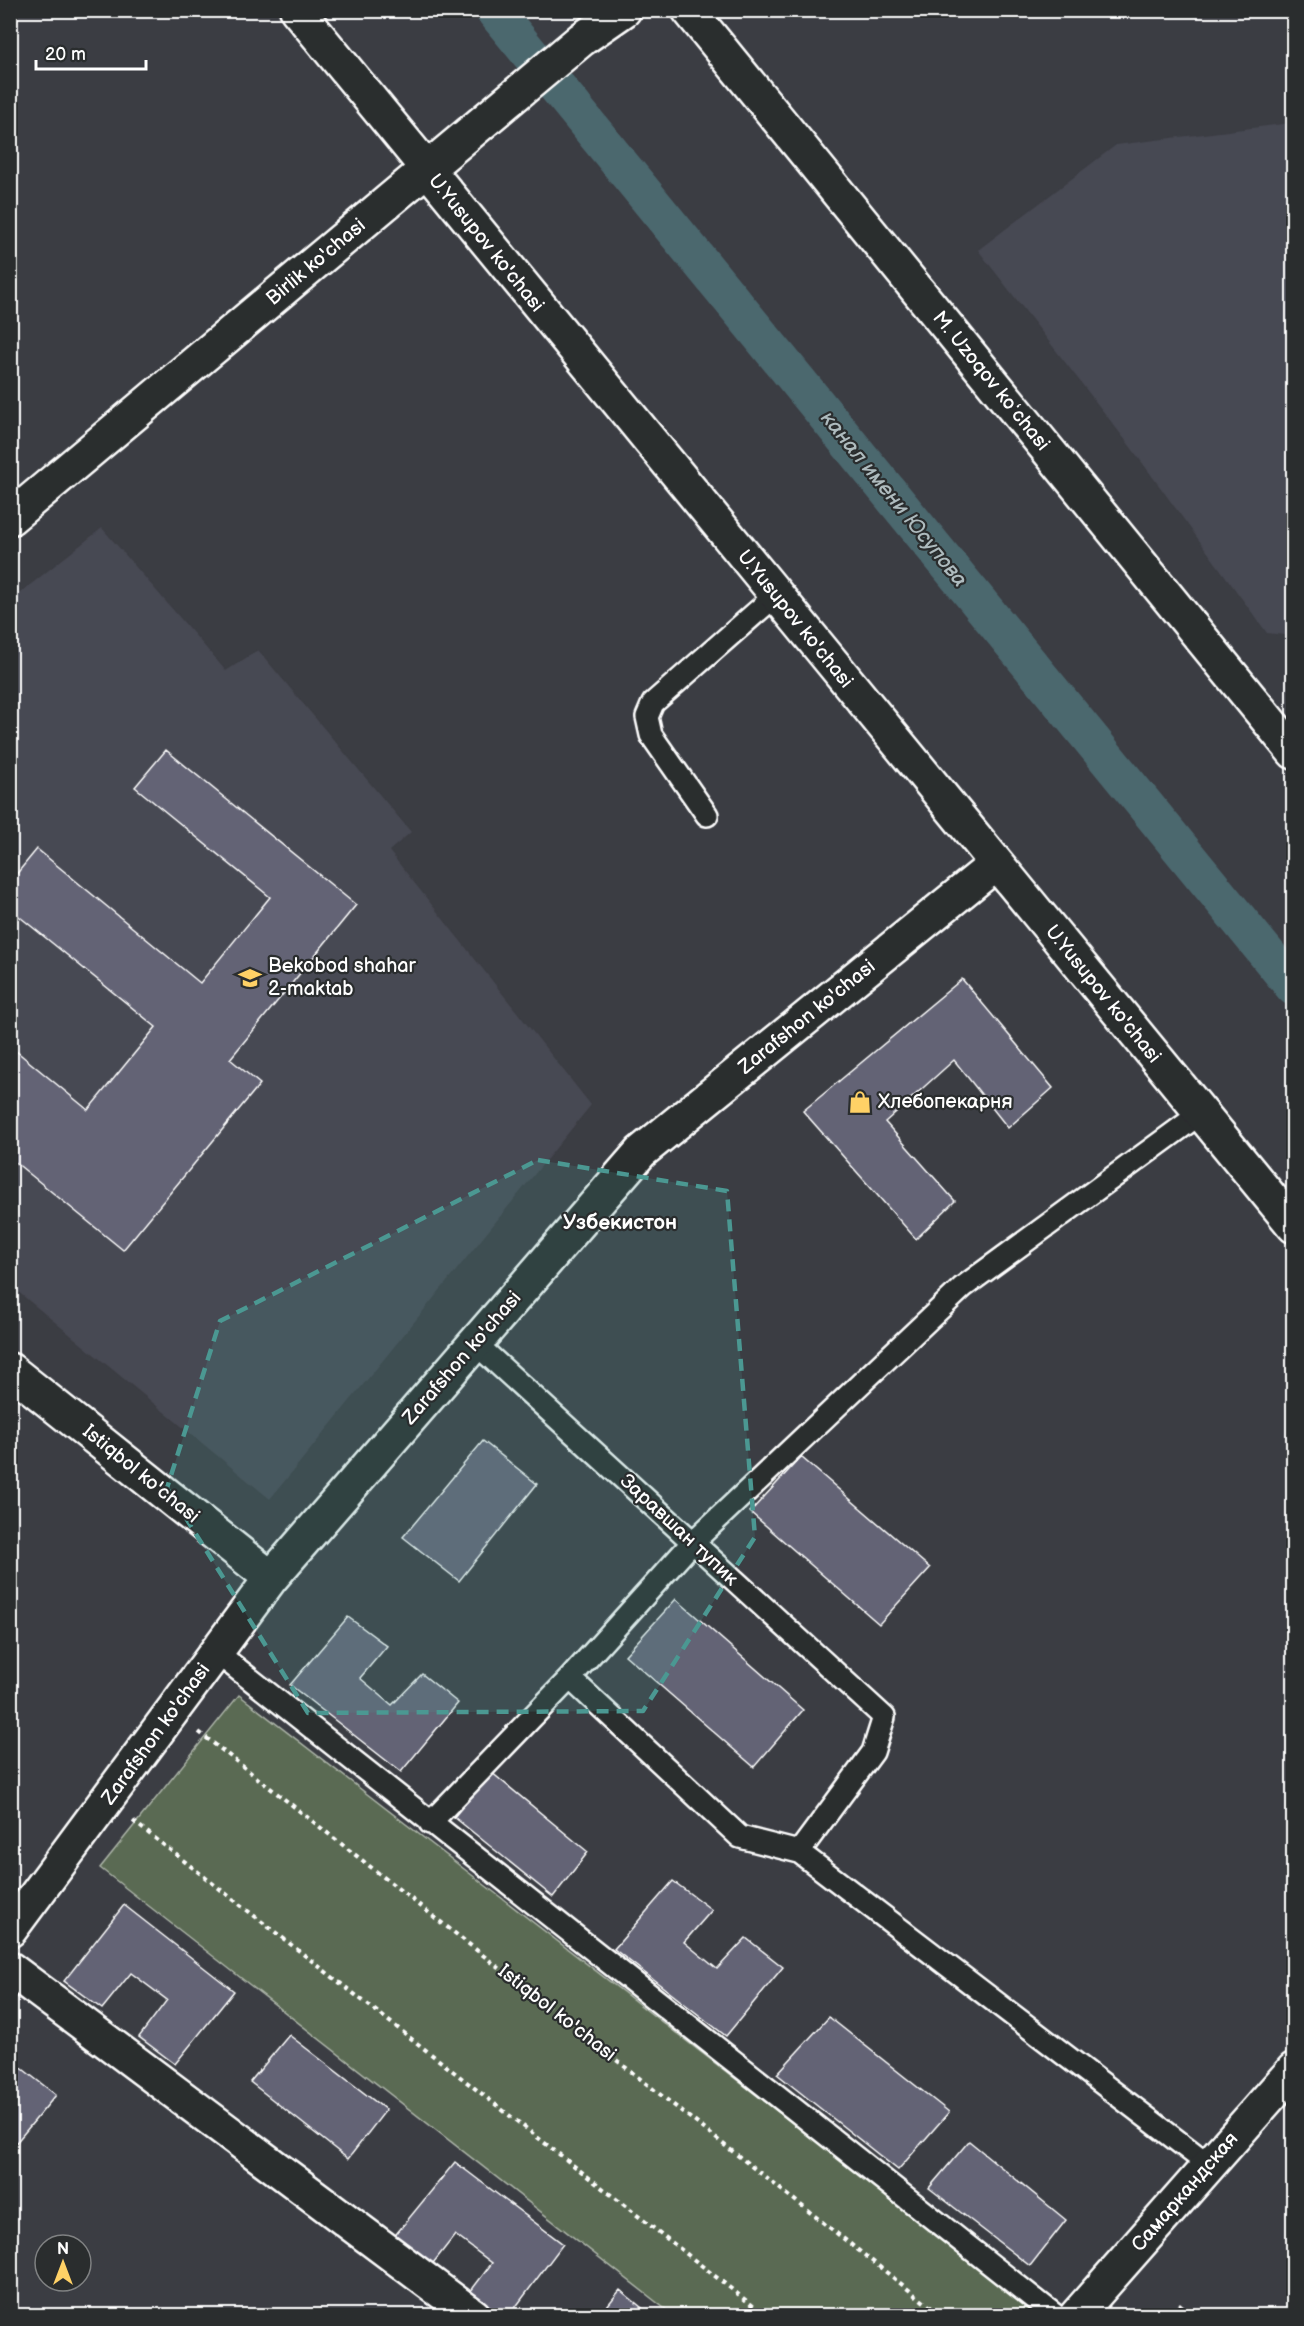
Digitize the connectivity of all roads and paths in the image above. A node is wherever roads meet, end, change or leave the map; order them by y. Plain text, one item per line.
1 (297, 10) edge
2 (624, 10) edge
3 (689, 10) edge
4 (426, 169) junction
5 (10, 518) edge
6 (776, 595) junction
7 (1293, 752) edge
8 (707, 815) dead end
9 (996, 864) junction
10 (1201, 1113) junction
11 (1293, 1226) edge
12 (475, 1343) junction
13 (10, 1370) edge
14 (692, 1543) junction
15 (271, 1578) junction
16 (216, 1652) junction
17 (570, 1678) junction
18 (173, 1711) junction
19 (107, 1800) junction
20 (430, 1823) junction
21 (799, 1852) junction
22 (16, 1912) edge
23 (10, 1969) edge
24 (1293, 2069) edge
25 (1209, 2165) junction
26 (474, 2316) edge
27 (766, 2316) edge
28 (942, 2316) edge
29 (1056, 2316) edge
30 (1076, 2316) edge

1 - 4 street, U.Yusupov ko'chasi
2 - 4 street, Birlik ko'chasi
3 - 7 street, M. Uzoqov koʻchasi
4 - 5 street, Birlik ko'chasi
4 - 6 street, U.Yusupov ko'chasi
6 - 8 lane
6 - 9 street, U.Yusupov ko'chasi
9 - 10 street, U.Yusupov ko'chasi
9 - 12 street, Zarafshon ko'chasi
10 - 11 street, U.Yusupov ko'chasi
10 - 14 lane
12 - 14 lane, Заравшан тупик
12 - 15 street, Zarafshon ko'chasi
13 - 15 street, Istiqbol ko'chasi
14 - 17 lane
14 - 21 lane, Заравшан тупик
15 - 16 street, Zarafshon ko'chasi
16 - 18 street, Zarafshon ko'chasi
16 - 20 lane
17 - 20 lane
17 - 21 lane
18 - 19 street, Zarafshon ko'chasi
18 - 28 path, Istiqbol ko'chasi
19 - 22 street, Zarafshon ko'chasi
19 - 27 path
20 - 29 lane
21 - 25 lane
23 - 26 street
24 - 25 street, Самаркандская
25 - 30 street, Самаркандская

